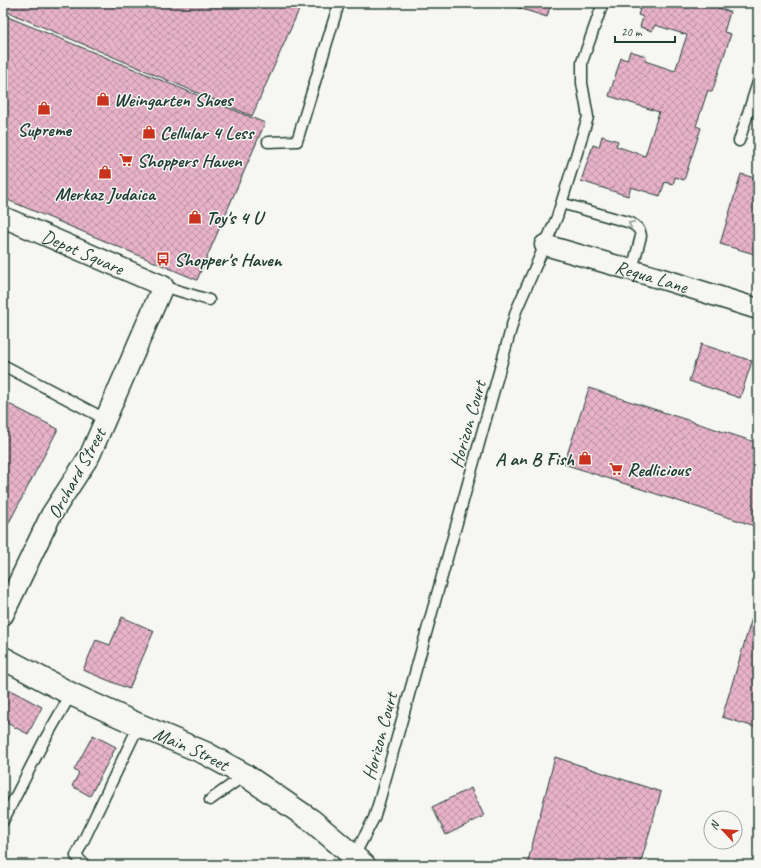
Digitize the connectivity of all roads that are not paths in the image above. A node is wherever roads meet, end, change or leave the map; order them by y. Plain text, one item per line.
1 (339, 3) edge
2 (603, 3) edge
3 (758, 82) edge
4 (740, 141) dead end
5 (268, 142) dead end
6 (561, 203) junction
7 (3, 217) edge
8 (545, 245) junction
9 (632, 270) junction
10 (163, 286) junction
11 (209, 300) dead end
12 (758, 309) edge
13 (3, 365) edge
14 (106, 419) junction
15 (3, 615) edge
16 (3, 656) edge
17 (71, 694) junction
18 (138, 725) junction
19 (245, 776) junction
20 (210, 800) dead end
21 (3, 821) edge
22 (359, 860) edge
23 (85, 865) edge

1 - 5 lane
2 - 6 lane, Horizon Court
3 - 4 lane
6 - 8 lane, Horizon Court
9 -> 6 lane
7 - 10 street, Depot Square
8 - 9 street, Requa Lane
8 - 22 lane, Horizon Court
9 - 12 street, Requa Lane
10 - 11 lane
10 - 14 street, Orchard Street
13 - 14 lane
14 - 15 street, Orchard Street
16 - 17 main road, Main Street
17 - 18 main road, Main Street
17 - 21 lane
18 - 19 main road, Main Street
18 - 23 lane
19 - 20 lane
19 - 22 main road, Main Street

